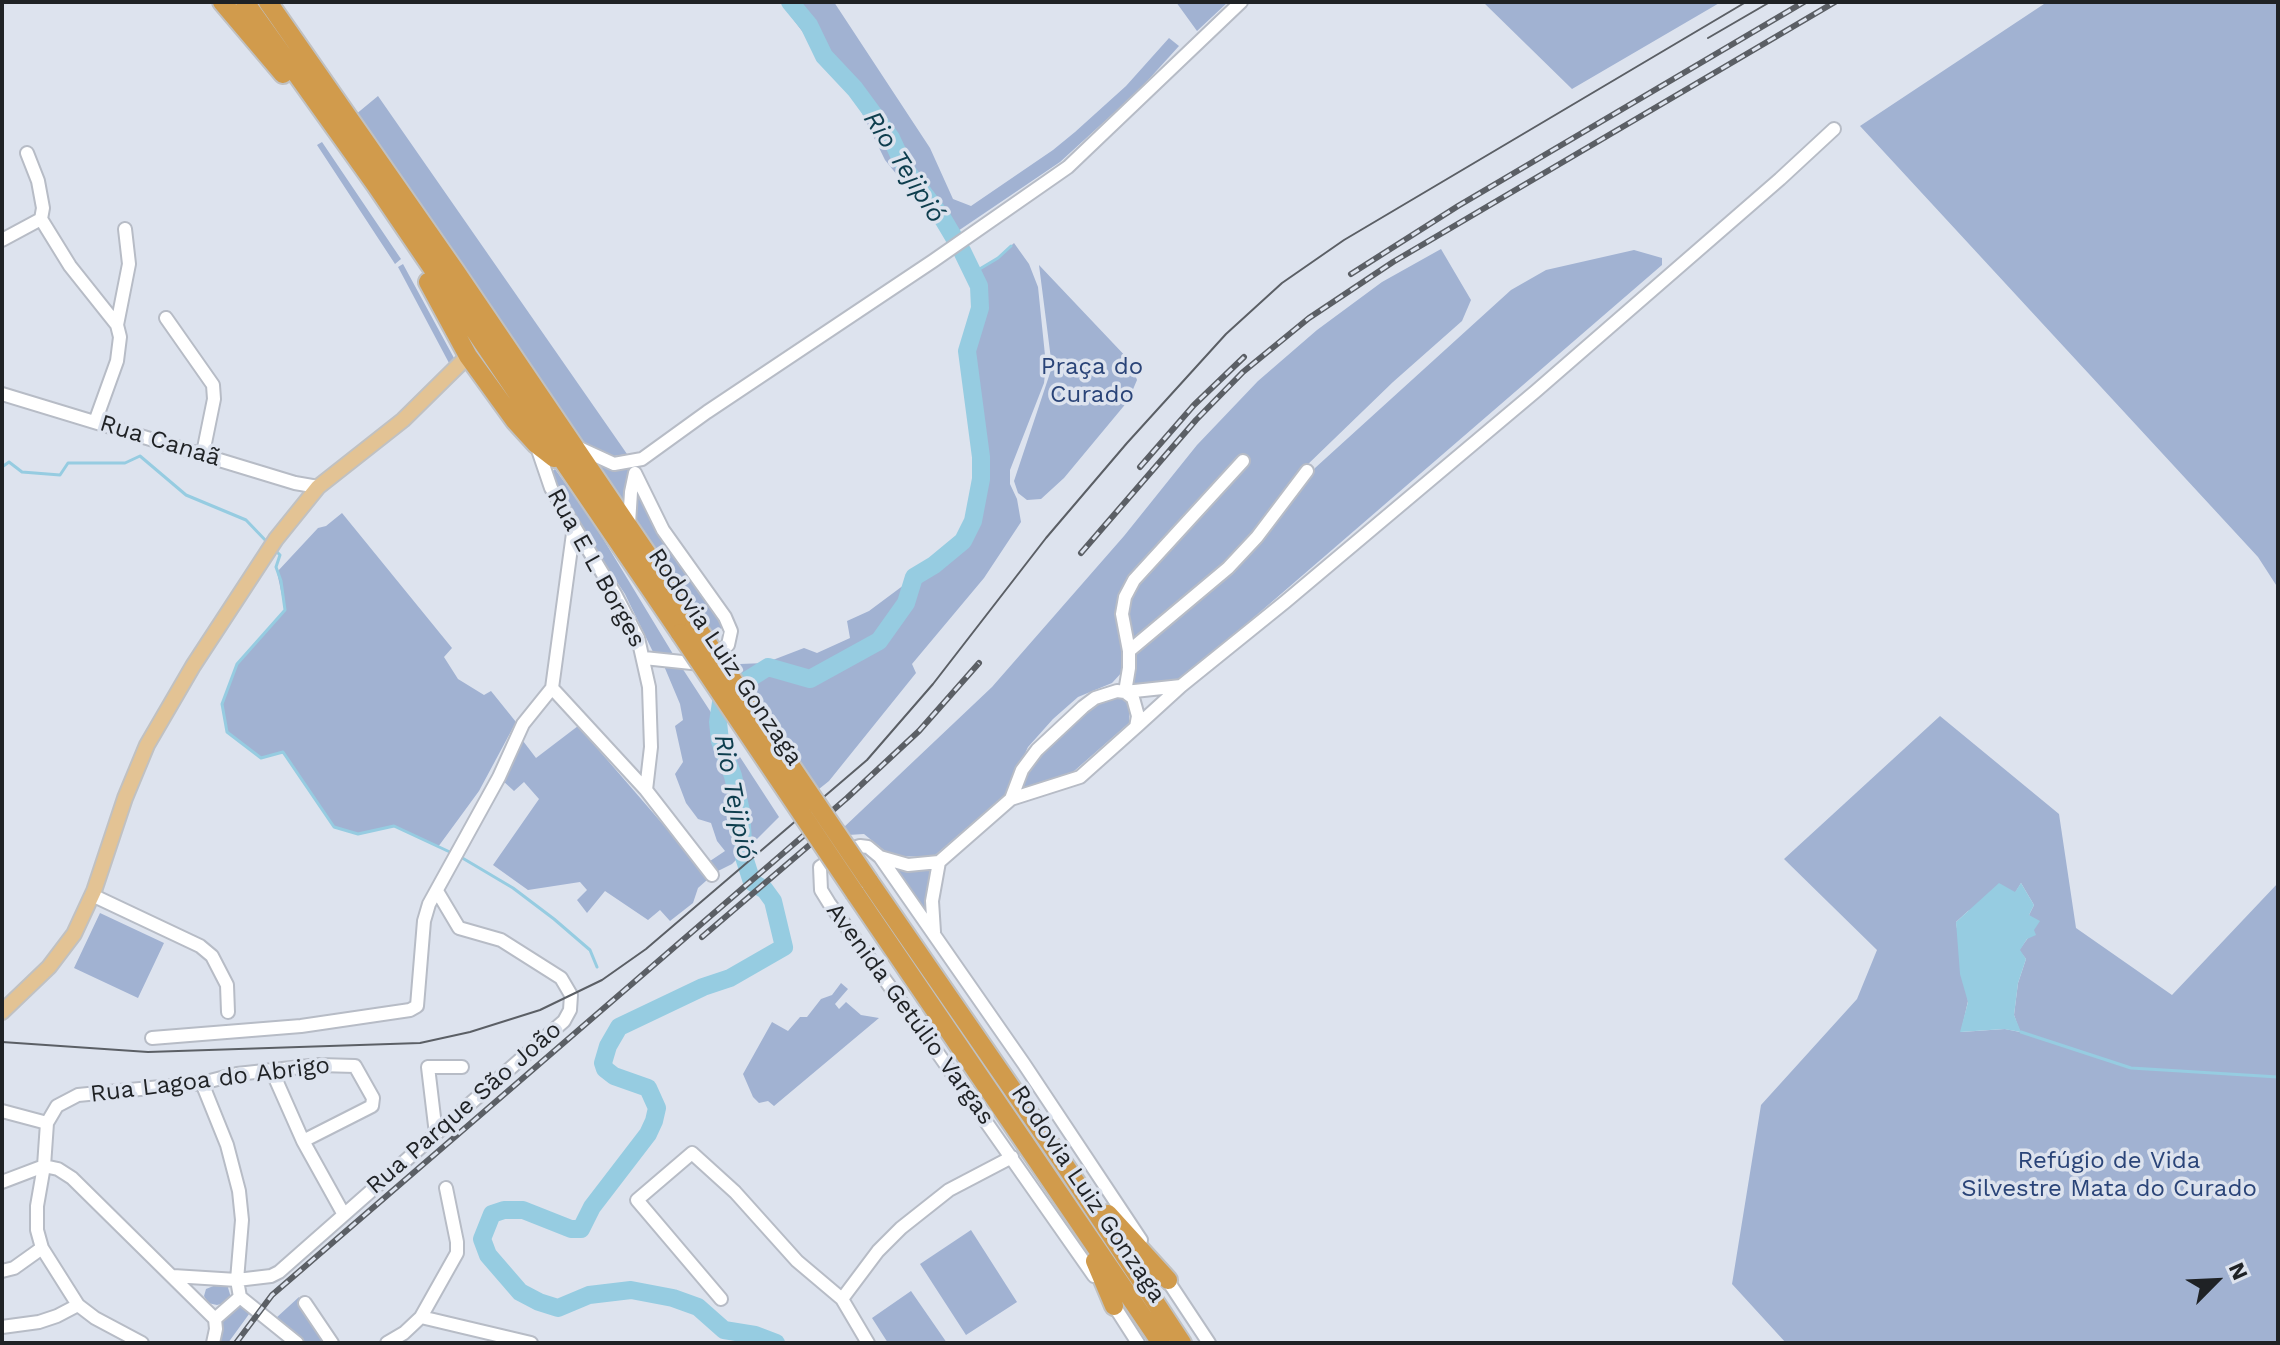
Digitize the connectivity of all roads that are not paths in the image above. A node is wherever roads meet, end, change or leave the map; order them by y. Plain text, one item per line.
1 (222, 2) edge
2 (245, 2) edge
3 (268, 2) edge
4 (1241, 2) edge
5 (1834, 129) dead end
6 (337, 131) junction
7 (27, 153) dead end
8 (375, 184) junction
9 (41, 219) junction
10 (125, 229) dead end
11 (2, 240) edge
12 (166, 318) dead end
13 (117, 325) junction
14 (468, 356) junction
15 (2, 394) edge
16 (95, 422) junction
17 (536, 444) junction
18 (574, 445) junction
19 (203, 453) junction
20 (642, 459) junction
21 (1243, 461) dead end
22 (1307, 471) dead end
23 (570, 472) junction
24 (635, 473) junction
25 (318, 487) junction
26 (629, 524) junction
27 (574, 526) junction
28 (687, 628) junction
29 (1129, 651) junction
30 (644, 658) junction
31 (1181, 686) junction
32 (552, 688) junction
33 (1125, 692) junction
34 (1136, 727) junction
35 (646, 790) junction
36 (1011, 799) junction
37 (880, 857) junction
38 (939, 862) junction
39 (712, 875) dead end
40 (862, 887) junction
41 (437, 891) junction
42 (92, 895) junction
43 (934, 935) junction
44 (2, 1012) edge
45 (228, 1012) dead end
46 (152, 1038) dead end
47 (462, 1067) dead end
48 (272, 1071) junction
49 (202, 1083) junction
50 (2, 1111) edge
51 (47, 1123) junction
52 (436, 1134) junction
53 (303, 1141) junction
54 (1012, 1157) junction
55 (44, 1166) junction
56 (1066, 1167) junction
57 (2, 1182) edge
58 (446, 1188) dead end
59 (343, 1213) junction
60 (1080, 1225) junction
61 (42, 1248) junction
62 (2, 1271) edge
63 (173, 1276) junction
64 (214, 1277) junction
65 (237, 1280) junction
66 (1168, 1280) junction
67 (240, 1297) junction
68 (197, 1299) junction
69 (721, 1299) dead end
70 (842, 1299) junction
71 (305, 1303) dead end
72 (78, 1305) junction
73 (1114, 1306) junction
74 (421, 1317) junction
75 (215, 1319) junction
76 (2, 1327) edge
77 (142, 1343) edge
78 (213, 1343) edge
79 (297, 1343) edge
80 (332, 1343) edge
81 (387, 1343) edge
82 (531, 1343) edge
83 (868, 1343) edge
84 (1138, 1343) edge
85 (1161, 1343) edge
86 (1182, 1343) edge
87 (1209, 1343) edge

1 - 6 highway
2 - 6 highway, Rodovia Luiz Gonzaga
3 - 18 highway, Rodovia Luiz Gonzaga
4 - 20 street
5 - 31 street
6 - 8 highway, Rodovia Luiz Gonzaga
7 - 9 street
8 - 14 highway
8 - 23 highway, Rodovia Luiz Gonzaga
9 - 11 street
9 - 13 street
10 - 13 street
12 - 19 street
13 - 16 street
14 - 17 highway
14 - 25 main road
15 - 16 street, Rua Canaã
16 - 19 street, Rua Canaã
17 - 23 highway
17 - 27 street, Rua E L Borges
18 - 20 street
18 - 26 highway, Rodovia Luiz Gonzaga
19 - 25 street, Rua Canaã
20 - 24 street
21 - 29 street
22 - 29 street
23 - 28 highway, Rodovia Luiz Gonzaga
24 - 26 street
24 - 30 street
25 - 42 main road
26 - 28 highway, Rodovia Luiz Gonzaga
27 - 30 street, Rua E L Borges
27 - 32 street
28 - 40 highway, Rodovia Luiz Gonzaga, bridge
29 - 33 street
30 - 35 street, Rua E L Borges
31 - 33 street
31 - 34 street
32 - 35 street
32 - 41 street
33 - 34 street
33 - 36 street
34 - 36 street
35 - 39 street
36 - 38 street
37 - 38 street
37 - 43 street
37 - 54 street, Avenida Getúlio Vargas
38 - 43 street
40 - 56 highway, Rodovia Luiz Gonzaga
40 - 60 highway, Rodovia Luiz Gonzaga
41 - 46 street
41 - 52 street, Rua Parque São João
42 - 44 main road
42 - 45 street
43 - 66 street
47 - 52 street
48 - 49 street, Rua Lagoa do Abrigo
48 - 53 street
48 - 53 street, Rua Lagoa do Abrigo
49 - 51 street, Rua Lagoa do Abrigo
49 - 65 street
50 - 51 street
51 - 55 street
52 - 59 street, Rua Parque São João
53 - 59 street
54 - 70 street
54 - 73 street, Avenida Getúlio Vargas
55 - 57 street
55 - 61 street
55 - 63 street
56 - 66 highway
56 - 86 highway, Rodovia Luiz Gonzaga
58 - 74 street
59 - 65 street, Rua Parque São João
60 - 73 highway
60 - 85 highway, Rodovia Luiz Gonzaga
61 - 62 street
61 - 72 street
63 - 64 street, Rua Parque São João
63 - 68 street
64 - 65 street, Rua Parque São João
64 - 68 street
65 - 67 street
66 - 87 street
67 - 75 street
67 - 79 street
68 - 75 street
69 - 70 street
70 - 83 street
71 - 80 street
72 - 76 street
72 - 77 street
73 - 84 street, Avenida Getúlio Vargas
74 - 81 street
74 - 82 street
75 - 78 street

